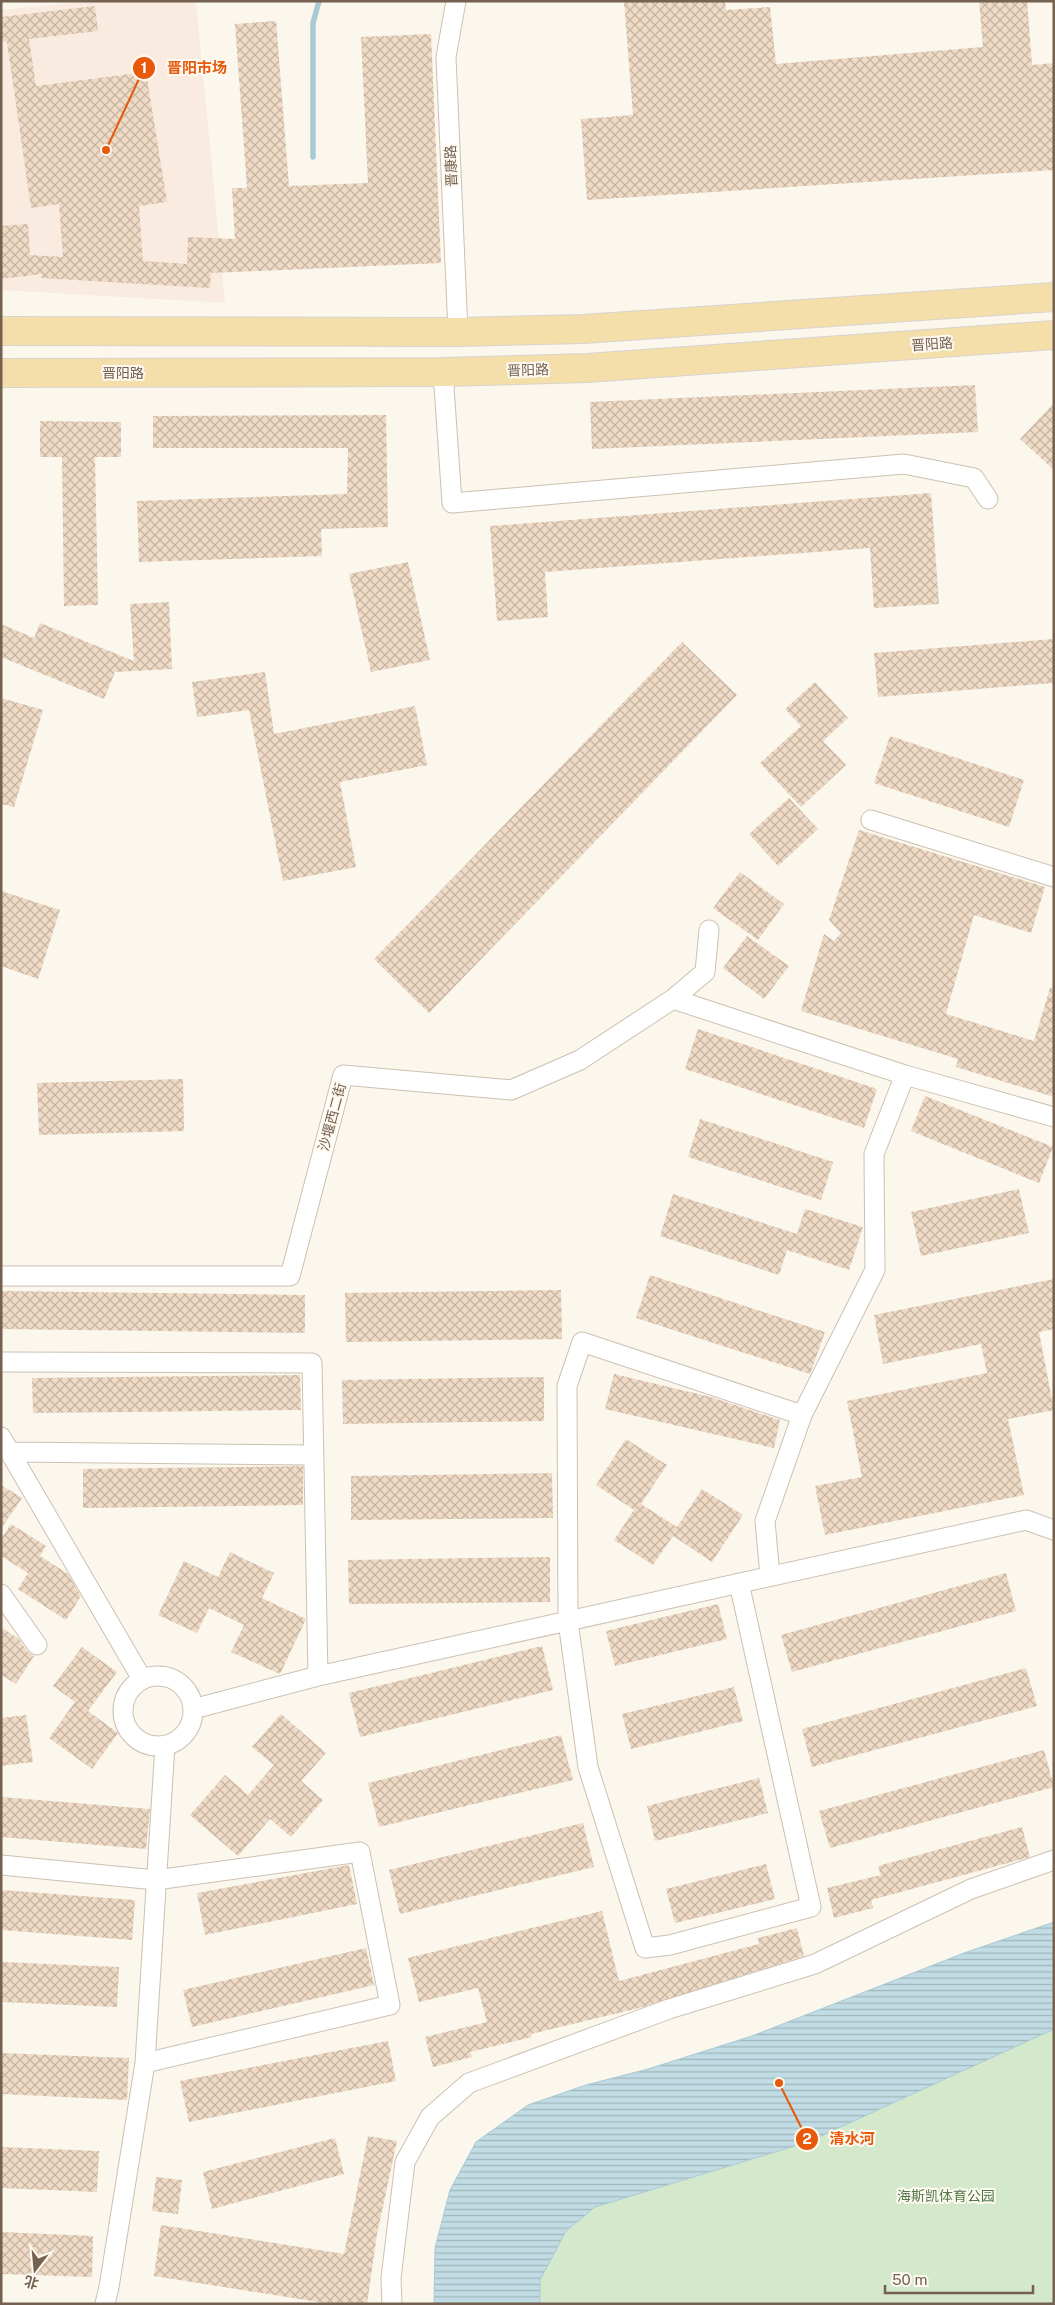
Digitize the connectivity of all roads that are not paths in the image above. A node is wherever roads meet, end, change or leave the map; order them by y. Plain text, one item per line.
1 (456, 1) edge
2 (1054, 297) edge
3 (1, 331) edge
4 (458, 332) junction
5 (1054, 335) edge
6 (443, 372) junction
7 (1, 373) edge
8 (988, 499) dead end
9 (871, 820) dead end
10 (1054, 877) edge
11 (709, 930) dead end
12 (673, 999) junction
13 (905, 1075) junction
14 (1054, 1117) edge
15 (1, 1276) edge
16 (1, 1362) edge
17 (802, 1415) junction
18 (6, 1444) edge
19 (314, 1455) junction
20 (1054, 1530) edge
21 (770, 1576) junction
22 (738, 1583) junction
23 (1, 1594) edge
24 (568, 1621) junction
25 (37, 1645) dead end
26 (318, 1676) junction
27 (142, 1679) junction
28 (193, 1709) junction
29 (165, 1745) junction
30 (1054, 1860) edge
31 (1, 1865) edge
32 (156, 1880) junction
33 (145, 2063) junction
34 (105, 2304) edge
35 (392, 2304) edge

1 - 4 street, 晋康路
2 - 4 main road
3 - 4 main road
5 - 6 main road, 晋阳路
6 - 7 main road, 晋阳路
6 - 8 street
9 - 10 street
11 - 12 street, 沙堰西二街
12 - 13 street
12 - 15 street, 沙堰西二街
13 - 14 street
13 - 17 street
16 - 19 street
17 - 21 street
17 - 24 street
18 - 19 street
18 - 27 street
19 - 26 street
20 - 21 street
21 - 22 street
22 - 24 street
22 - 24 street
23 - 25 street
24 - 26 street
26 - 28 street
27 - 28 street
27 - 29 street
28 - 29 street
29 - 32 street
30 - 35 street
31 - 32 street
32 - 33 street
32 - 33 street
33 - 34 street

